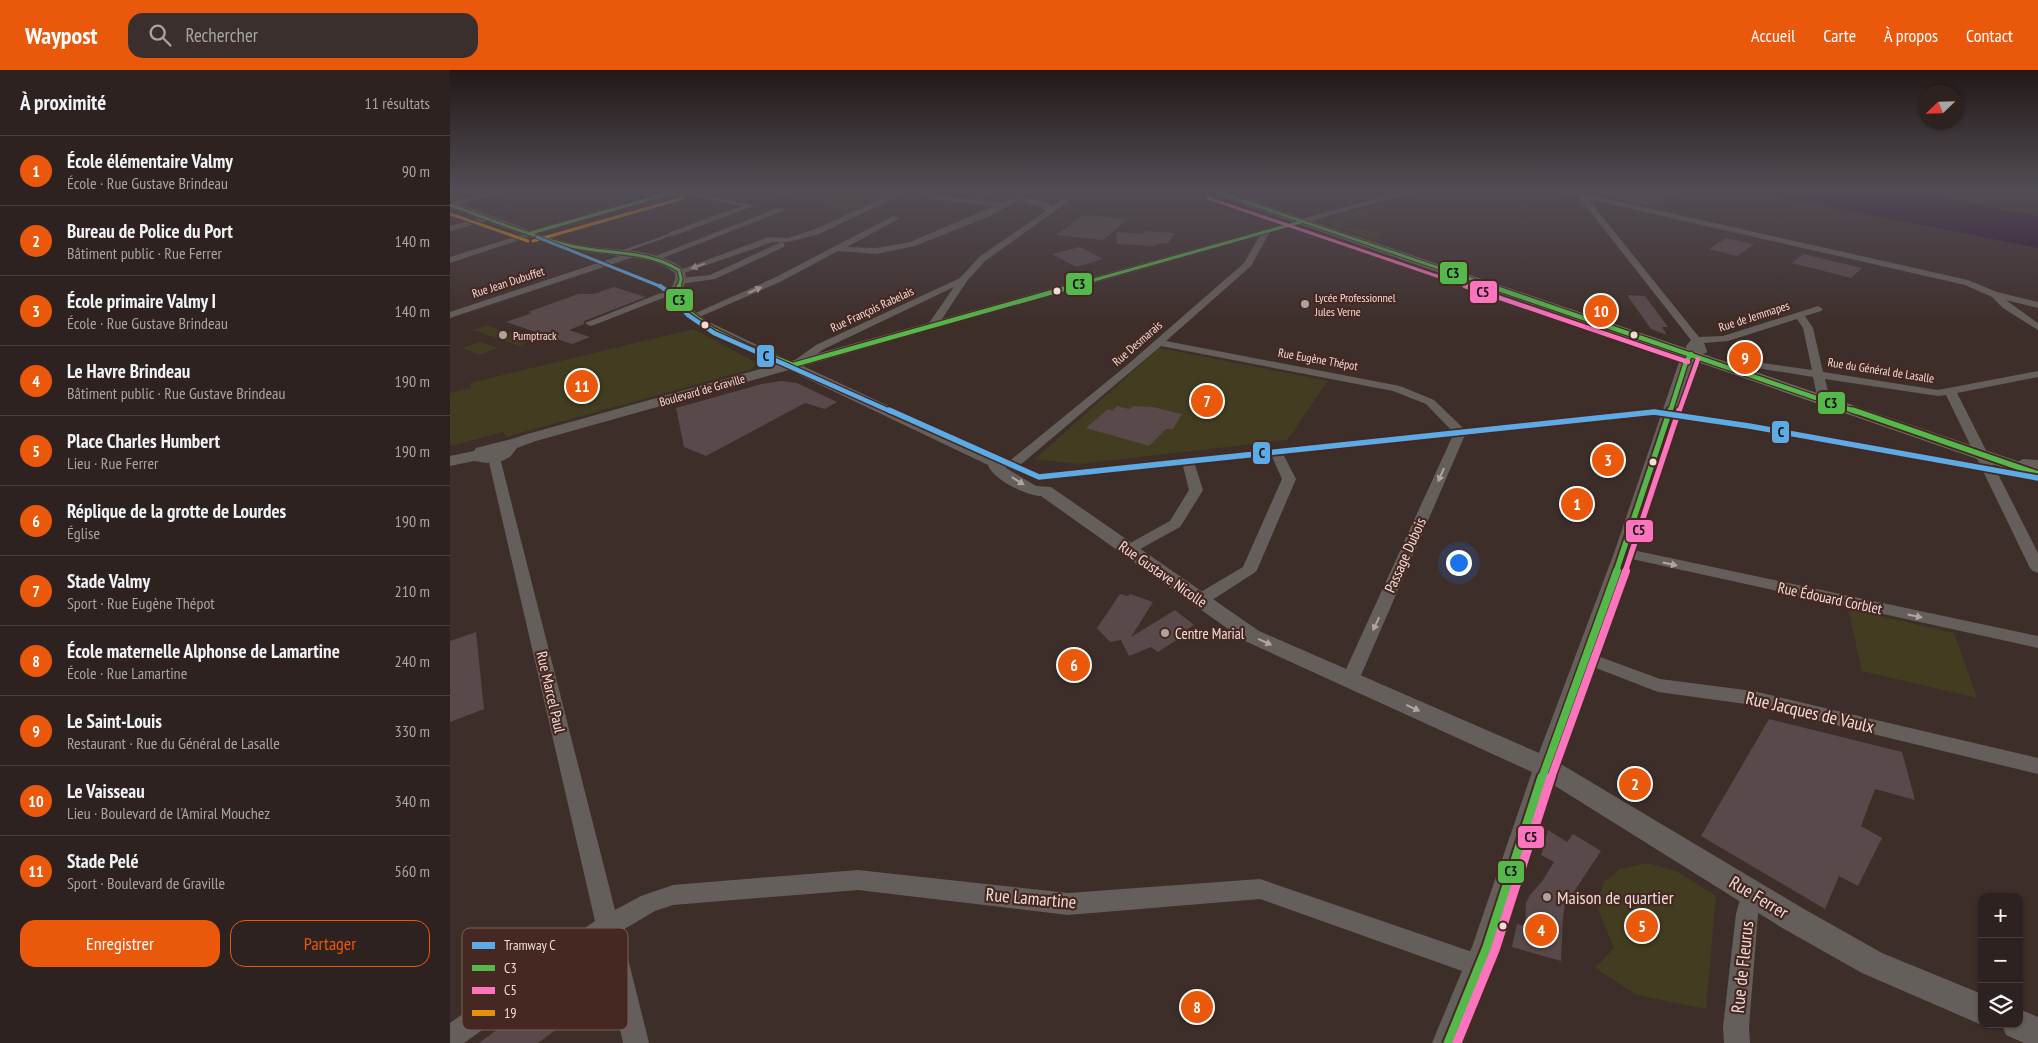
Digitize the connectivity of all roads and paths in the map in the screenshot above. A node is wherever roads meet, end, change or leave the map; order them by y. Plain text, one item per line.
1 (525, 235) edge
2 (539, 235) edge
3 (670, 235) edge
4 (685, 235) edge
5 (714, 235) edge
6 (804, 235) edge
7 (863, 235) edge
8 (938, 235) edge
9 (1016, 235) edge
10 (1254, 235) edge
11 (1264, 235) edge
12 (1348, 235) edge
13 (1616, 235) edge
14 (1750, 235) edge
15 (707, 238) junction
16 (781, 246) dead end
17 (838, 249) junction
18 (629, 252) junction
19 (652, 259) junction
20 (450, 260) edge
21 (681, 276) junction
22 (964, 279) junction
23 (677, 293) junction
24 (1995, 295) junction
25 (2038, 304) edge
26 (1818, 309) dead end
27 (450, 315) edge
28 (1798, 315) junction
29 (694, 316) junction
30 (590, 323) dead end
31 (932, 326) junction
32 (2038, 327) edge
33 (1158, 343) junction
34 (1693, 347) junction
35 (792, 364) junction
36 (1749, 364) dead end
37 (2038, 374) edge
38 (1818, 375) junction
39 (1950, 391) junction
40 (1824, 400) junction
41 (1458, 430) joint
42 (1276, 452) dead end
43 (486, 457) junction
44 (1983, 458) junction
45 (450, 461) edge
46 (1000, 462) junction
47 (1188, 462) dead end
48 (2038, 464) edge
49 (2016, 467) junction
50 (2038, 474) edge
51 (1128, 550) junction
52 (1622, 553) junction
53 (2038, 568) edge
54 (1200, 600) junction
55 (2038, 642) edge
56 (1584, 657) junction
57 (1350, 680) junction
58 (2038, 766) edge
59 (1545, 767) junction
60 (1752, 892) junction
61 (608, 926) junction
62 (605, 928) edge
63 (1480, 964) junction
64 (1978, 1008) edge
65 (628, 1010) edge
66 (2023, 1027) edge
67 (462, 1029) edge
68 (2038, 1033) edge
69 (450, 1038) edge
70 (636, 1043) edge
71 (1448, 1043) edge
72 (1737, 1043) edge

1 - 20 street
2 - 18 street
3 - 18 street
4 - 15 street
5 - 15 street
6 -> 21 street
7 - 17 street
8 - 17 street
9 - 22 street
10 - 31 street, Boulevard de Graville
11 - 33 street, Rue Desmarais
12 - 34 main road
13 - 34 street
14 - 24 street
15 - 19 street
16 - 21 street
29 -> 17 street
18 - 19 street
18 - 27 street, Rue Jean Dubuffet
19 - 21 street
21 - 23 street
22 - 31 street
22 - 35 street, Rue François Rabelais
23 - 29 street, Rue Gustave Nicolle
23 - 30 street
24 - 25 street
24 - 32 street
26 - 28 street, Rue de Jemmapes
28 - 34 street, Rue de Jemmapes
28 - 38 street
29 - 35 street, Rue Gustave Nicolle
31 - 35 street, Boulevard de Graville
33 - 41 street, Rue Eugène Thépot
33 - 46 street, Rue Desmarais
34 - 40 main road
34 - 52 street
35 - 43 street, Boulevard de Graville
35 - 46 street, Rue Gustave Nicolle
36 - 38 street, Rue du Général de Lasalle
37 - 39 street, Rue du Général de Lasalle
38 - 39 street, Rue du Général de Lasalle
38 - 40 street
39 - 44 street
40 - 44 main road
41 -> 57 street, Passage Dubois
42 - 54 street
43 - 45 street
43 - 61 street, Rue Marcel Paul
44 - 49 main road
44 - 53 street
46 -> 51 street, Rue Gustave Nicolle
47 - 51 street
48 - 49 street
49 - 50 main road
51 - 54 street, Rue Gustave Nicolle
52 -> 55 street, Rue Édouard Corblet
52 - 56 street
54 -> 57 street, Rue Gustave Nicolle
56 - 58 street, Rue Jacques de Vaulx
56 - 59 street
57 -> 59 street, Rue Gustave Nicolle
59 - 60 street, Rue Ferrer
59 - 63 street
60 - 64 street, Rue Ferrer
60 - 72 street, Rue de Fleurus
61 - 62 street, Rue Lamartine
61 - 63 street, Rue Lamartine
63 - 71 street
65 - 70 street, Rue Marcel Paul
66 - 68 street
67 - 69 street, Rue Lamartine

